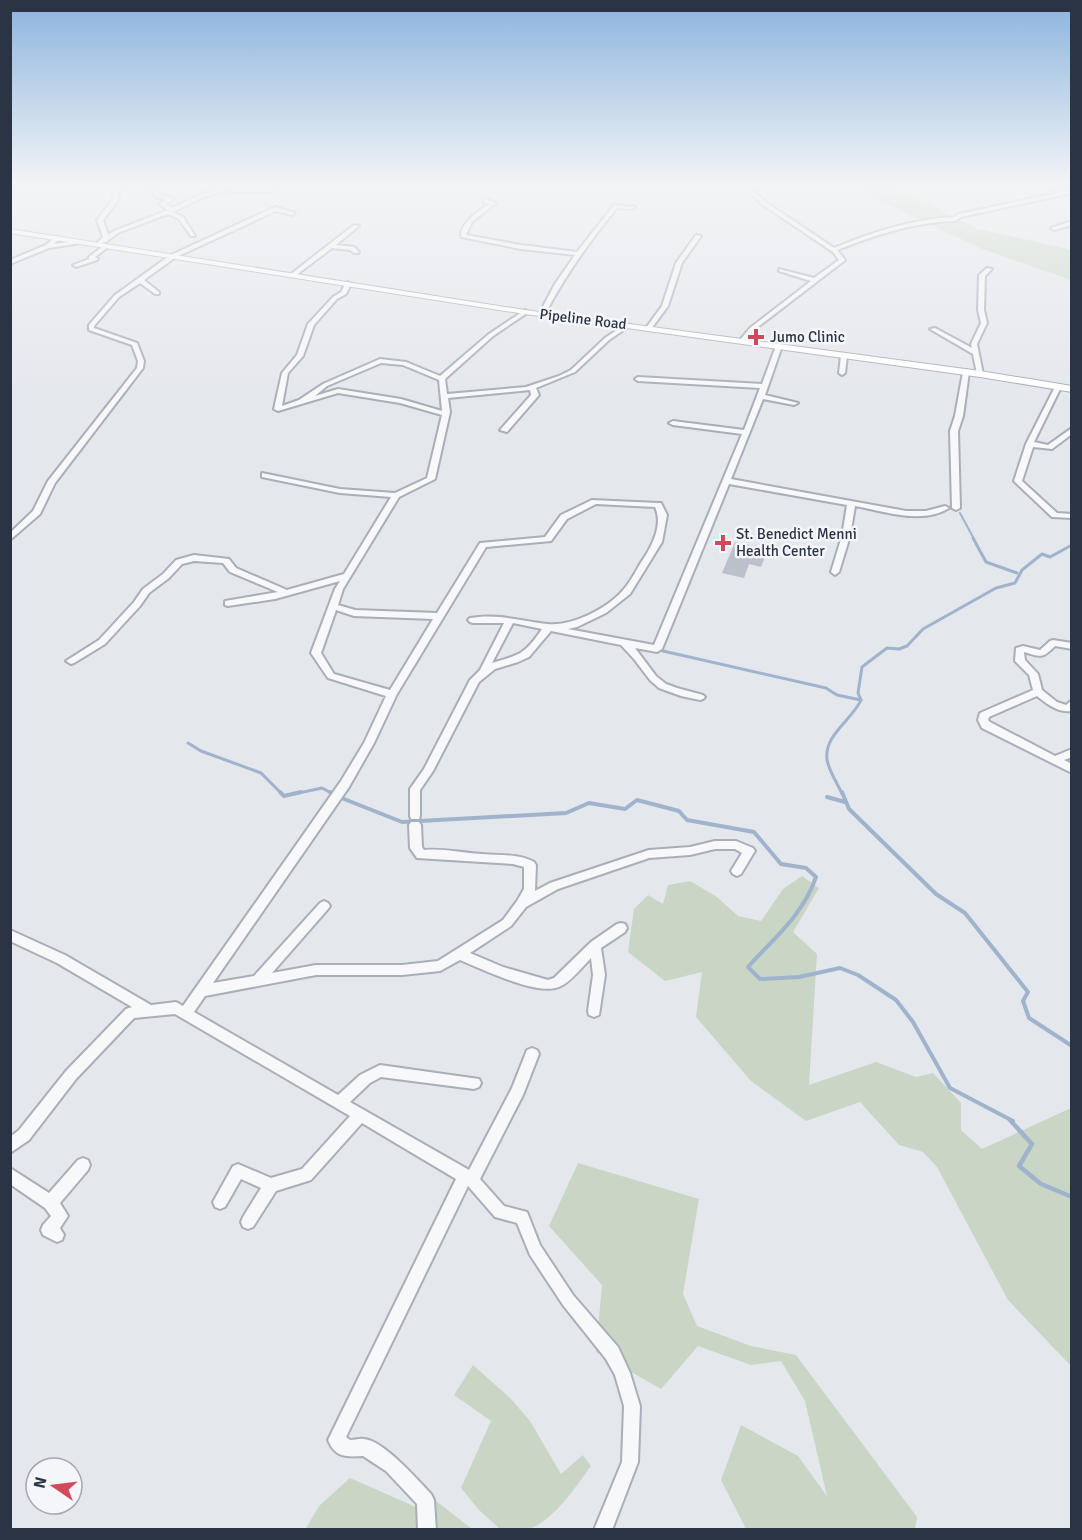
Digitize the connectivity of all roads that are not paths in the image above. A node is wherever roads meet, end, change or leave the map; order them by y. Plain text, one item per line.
1 (92, 257) edge
2 (172, 257) joint
3 (317, 257) edge
4 (578, 257) edge
5 (685, 257) edge
6 (839, 257) edge
7 (76, 265) dead end
8 (989, 269) dead end
9 (781, 270) dead end
10 (293, 275) junction
11 (140, 280) junction
12 (814, 280) junction
13 (348, 284) junction
14 (157, 293) dead end
15 (525, 312) junction
16 (542, 314) junction
17 (628, 325) junction
18 (649, 328) junction
19 (933, 329) dead end
20 (743, 340) junction
21 (779, 346) junction
22 (975, 353) junction
23 (844, 356) junction
24 (966, 372) junction
25 (842, 373) dead end
26 (980, 374) junction
27 (441, 376) junction
28 (638, 379) dead end
29 (764, 386) junction
30 (1058, 387) junction
31 (532, 388) junction
32 (1071, 389) edge
33 (444, 396) junction
34 (761, 396) junction
35 (302, 402) junction
36 (794, 403) dead end
37 (445, 414) junction
38 (673, 423) dead end
39 (504, 430) dead end
40 (1071, 430) edge
41 (745, 432) junction
42 (1030, 444) junction
43 (266, 475) dead end
44 (726, 481) junction
45 (396, 495) junction
46 (851, 504) junction
47 (945, 508) dead end
48 (956, 508) dead end
49 (1071, 516) edge
50 (10, 538) edge
51 (835, 572) dead end
52 (347, 576) junction
53 (287, 593) junction
54 (228, 603) dead end
55 (333, 606) junction
56 (438, 616) junction
57 (473, 620) dead end
58 (510, 620) junction
59 (548, 628) junction
60 (623, 643) junction
61 (1071, 646) edge
62 (70, 661) dead end
63 (484, 669) junction
64 (1038, 692) junction
65 (392, 694) junction
66 (700, 697) dead end
67 (1071, 703) edge
68 (1071, 753) edge
69 (1055, 759) junction
70 (1071, 769) edge
71 (737, 871) dead end
72 (522, 904) junction
73 (324, 906) dead end
74 (621, 928) dead end
75 (10, 935) edge
76 (595, 946) junction
77 (459, 953) junction
78 (259, 979) junction
79 (201, 991) junction
80 (150, 1011) junction
81 (594, 1011) dead end
82 (185, 1014) junction
83 (532, 1054) dead end
84 (474, 1083) dead end
85 (339, 1103) junction
86 (360, 1116) junction
87 (10, 1146) edge
88 (83, 1165) dead end
89 (10, 1175) edge
90 (469, 1178) junction
91 (271, 1185) junction
92 (220, 1202) dead end
93 (50, 1203) junction
94 (248, 1222) dead end
95 (57, 1235) dead end
96 (427, 1530) edge
97 (603, 1530) edge

1 - 7 street
2 - 10 street, Pipeline Road
2 - 11 street
3 - 10 street
4 - 16 street
5 - 18 street
6 - 12 street
8 - 22 street
9 - 12 street
10 - 13 street, Pipeline Road
11 - 14 street
11 - 50 street
12 - 20 street
13 - 15 street, Pipeline Road
13 - 35 street
15 - 16 street, Pipeline Road
15 - 27 street
16 - 17 street, Pipeline Road
17 - 18 street, Pipeline Road
17 - 31 street
18 - 20 street, Pipeline Road
19 - 22 street
20 - 21 street, Pipeline Road
21 - 23 street, Pipeline Road
21 - 29 street
22 - 26 street
23 - 24 street, Pipeline Road
23 - 25 street
24 - 26 street, Pipeline Road
24 - 48 street
26 - 30 street, Pipeline Road
27 - 33 street
27 - 35 street
28 - 29 street
29 - 34 street
30 - 32 street, Pipeline Road
30 - 42 street
31 - 33 street
31 - 39 street
33 - 37 street
34 - 36 street
34 - 41 street
35 - 37 street
37 - 45 street
38 - 41 street
40 - 42 street
41 - 44 street
42 - 49 street
43 - 45 street
44 - 46 street
44 - 60 street
45 - 52 street
46 - 47 street
46 - 51 street
52 - 53 street
52 - 55 street
53 - 54 street
53 - 62 street
55 - 56 street
55 - 65 street
56 - 59 street
56 - 65 street
57 - 58 street
58 - 59 street
58 - 63 street
59 - 60 street
59 - 63 street
60 - 66 street
61 - 64 street
63 - 72 street
64 - 67 street
64 - 69 street
65 - 79 street
68 - 69 street
69 - 70 street
71 - 72 street
72 - 77 street
73 - 78 street
74 - 76 street
75 - 80 street
76 - 77 street
76 - 81 street
77 - 78 street
78 - 79 street
79 - 82 street
80 - 82 street
80 - 87 street
82 - 85 street
83 - 90 street
84 - 85 street
85 - 86 street
86 - 90 street
86 - 91 street
88 - 93 street
89 - 93 street
90 - 96 street
90 - 97 street
91 - 92 street
91 - 94 street
93 - 95 street

